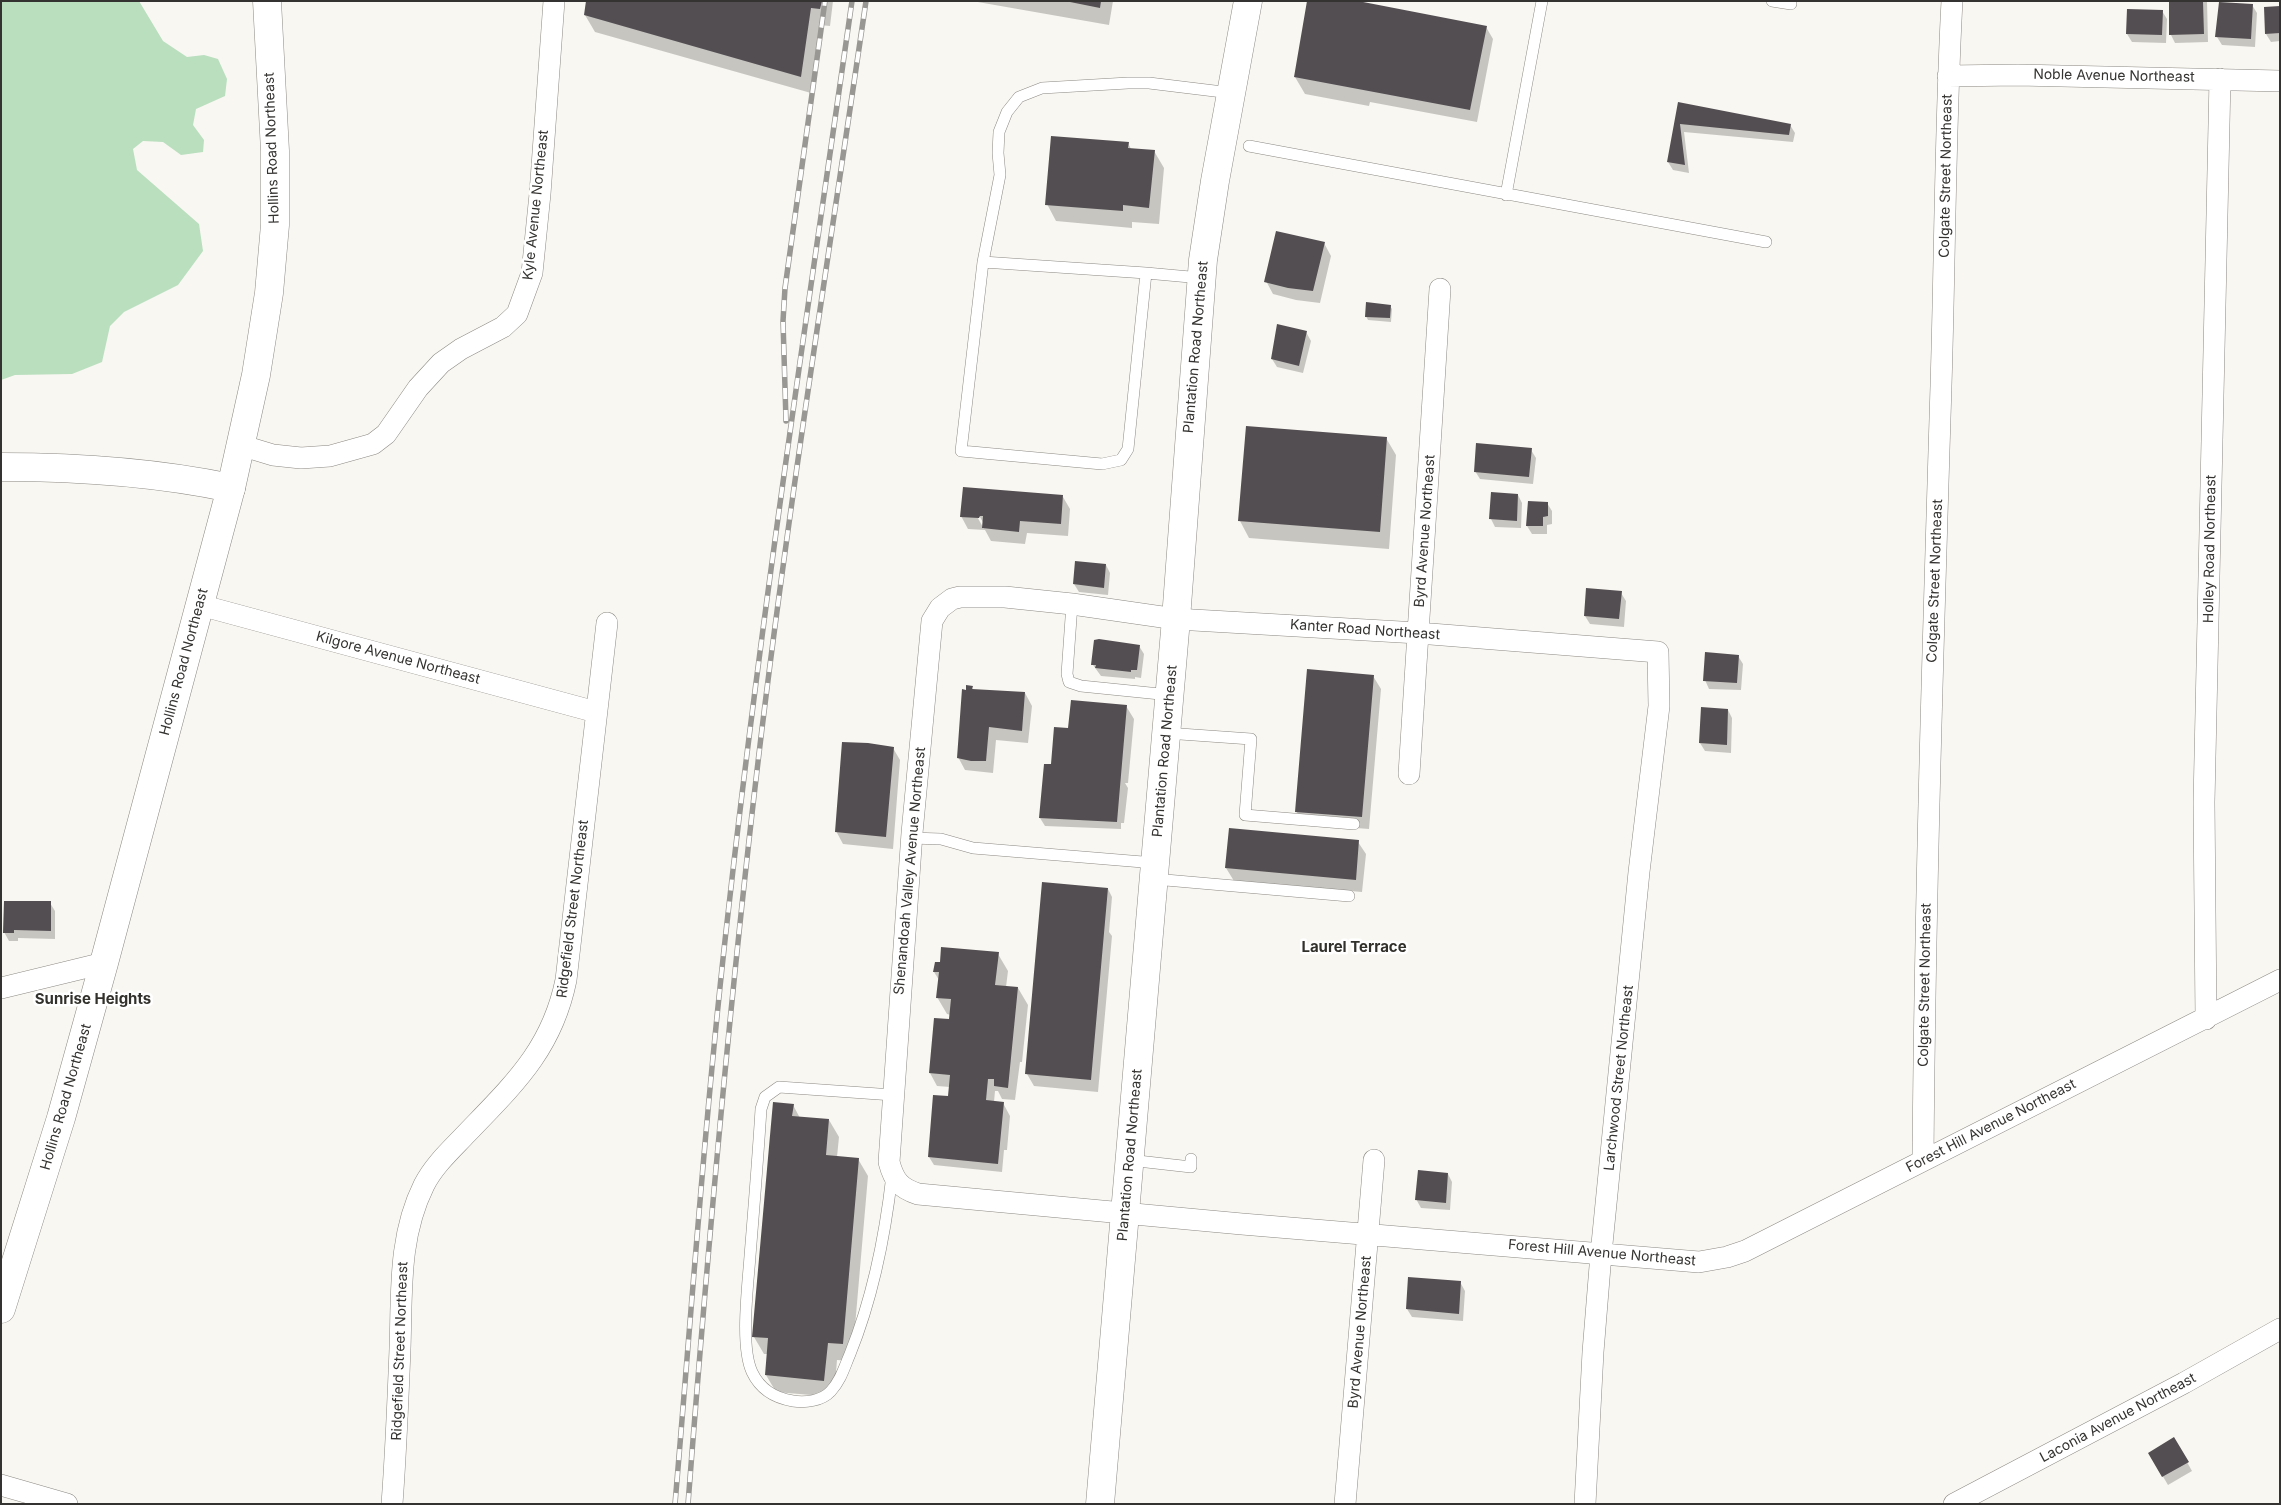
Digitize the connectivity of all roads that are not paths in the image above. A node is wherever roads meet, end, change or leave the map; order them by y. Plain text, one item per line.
1 (268, 1) edge
2 (554, 1) edge
3 (1248, 1) edge
4 (1542, 1) edge
5 (1772, 1) edge
6 (1952, 1) edge
7 (1791, 4) dead end
8 (1948, 76) junction
9 (2220, 79) junction
10 (2280, 81) edge
11 (1231, 93) junction
12 (1249, 146) dead end
13 (1506, 195) junction
14 (1766, 242) dead end
15 (983, 262) junction
16 (1146, 273) junction
17 (1201, 278) junction
18 (1440, 289) dead end
19 (240, 445) junction
20 (1, 467) edge
21 (231, 488) junction
22 (1072, 604) junction
23 (200, 605) junction
24 (1176, 619) junction
25 (607, 623) dead end
26 (1418, 633) junction
27 (1658, 652) joint
28 (1170, 695) junction
29 (596, 712) junction
30 (1166, 733) junction
31 (1409, 774) dead end
32 (1354, 824) dead end
33 (911, 838) junction
34 (1154, 871) junction
35 (1349, 896) dead end
36 (104, 963) junction
37 (2280, 980) edge
38 (1, 988) edge
39 (2206, 1019) junction
40 (893, 1095) junction
41 (1191, 1159) dead end
42 (1129, 1160) junction
43 (1374, 1160) dead end
44 (1923, 1160) junction
45 (892, 1175) junction
46 (1125, 1212) junction
47 (1368, 1233) junction
48 (1601, 1254) junction
49 (1, 1308) edge
50 (2280, 1329) edge
51 (1, 1486) edge
52 (67, 1504) edge
53 (392, 1504) edge
54 (1100, 1504) edge
55 (1345, 1504) edge
56 (1585, 1504) edge
57 (1954, 1504) edge

1 - 19 street, Hollins Road Northeast
2 - 19 street, Kyle Avenue Northeast
3 - 11 street, Plantation Road Northeast
4 - 13 lane
5 - 7 lane
6 - 8 street, Colgate Street Northeast
8 - 9 street, Noble Avenue Northeast
8 - 44 street, Colgate Street Northeast
9 - 10 street, Noble Avenue Northeast
9 - 39 street, Holley Road Northeast
11 - 15 lane
11 - 17 street, Plantation Road Northeast
12 - 13 lane
13 - 14 lane
15 - 16 lane
15 - 16 lane
16 - 17 lane
17 - 24 street, Plantation Road Northeast
18 - 26 street, Byrd Avenue Northeast
19 - 21 street, Hollins Road Northeast
20 - 21 street
21 - 23 street, Hollins Road Northeast
22 - 24 street, Kanter Road Northeast
22 - 28 lane
22 - 33 street, Shenandoah Valley Avenue Northeast
23 - 29 street, Kilgore Avenue Northeast
23 - 36 street, Hollins Road Northeast
24 - 26 street, Kanter Road Northeast
24 - 28 street, Plantation Road Northeast
25 - 29 street, Ridgefield Street Northeast
26 - 27 street, Kanter Road Northeast
26 - 31 street, Byrd Avenue Northeast
27 - 48 street, Larchwood Street Northeast
28 - 30 street, Plantation Road Northeast
29 - 53 street, Ridgefield Street Northeast
30 - 32 lane
30 - 34 street, Plantation Road Northeast
33 - 34 lane
33 - 40 street, Shenandoah Valley Avenue Northeast
34 - 35 lane
34 - 42 street, Plantation Road Northeast
36 - 38 street
36 - 49 street, Hollins Road Northeast
37 - 39 street, Forest Hill Avenue Northeast
39 - 44 street, Forest Hill Avenue Northeast
40 - 45 street, Shenandoah Valley Avenue Northeast
40 - 45 lane
41 - 42 lane
42 - 46 street, Plantation Road Northeast
43 - 47 street, Byrd Avenue Northeast
44 - 48 street, Forest Hill Avenue Northeast
45 - 46 street, Forest Hill Avenue Northeast
46 - 47 street, Forest Hill Avenue Northeast
46 - 54 street, Plantation Road Northeast
47 - 48 street, Forest Hill Avenue Northeast
47 - 55 street, Byrd Avenue Northeast
48 - 56 street, Larchwood Street Northeast
50 - 57 street, Laconia Avenue Northeast
51 - 52 street

